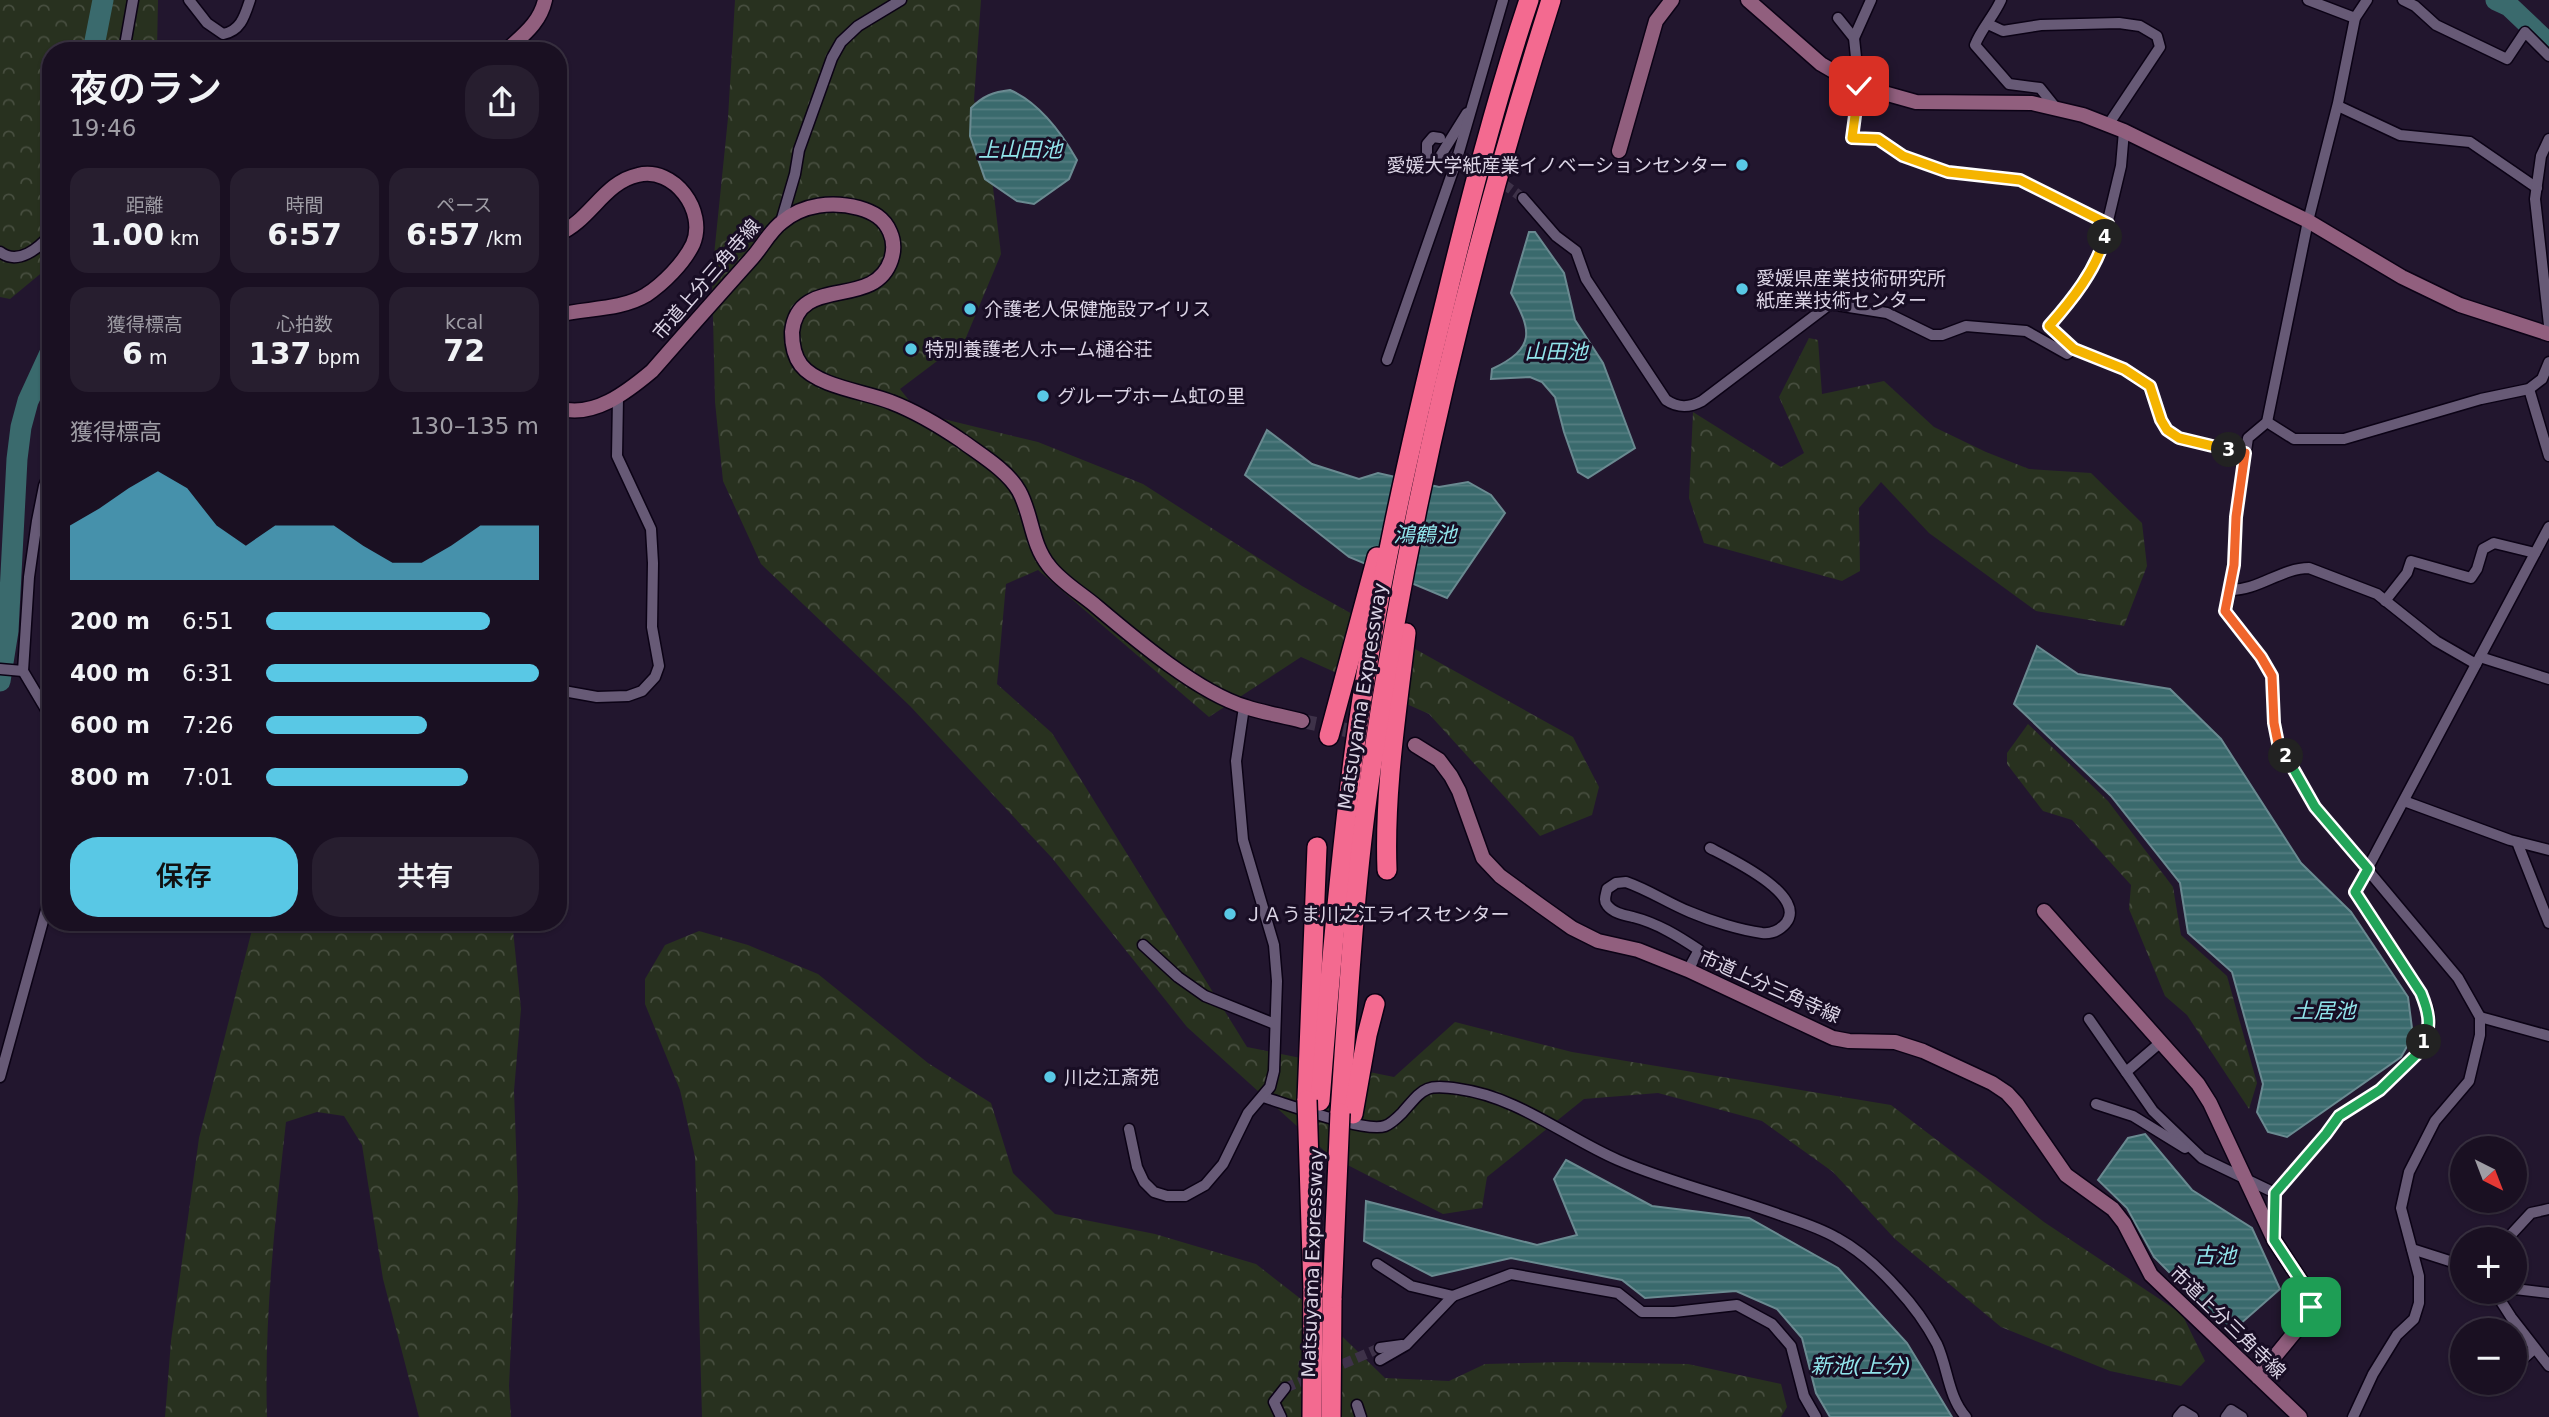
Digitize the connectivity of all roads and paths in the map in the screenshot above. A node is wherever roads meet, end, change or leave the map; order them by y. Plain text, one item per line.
1 (132, 0) edge
2 (189, 0) edge
3 (250, 0) edge
4 (545, 0) edge
5 (901, 0) edge
6 (1503, 0) edge
7 (1529, 0) edge
8 (1551, 0) edge
9 (1672, 0) edge
10 (1748, 0) edge
11 (1871, 0) edge
12 (2001, 0) edge
13 (2308, 0) edge
14 (2367, 0) edge
15 (2403, 0) edge
16 (1839, 18) dead end
17 (2355, 18) junction
18 (1988, 24) junction
19 (1854, 38) junction
20 (125, 42) edge
21 (516, 42) edge
22 (2549, 56) edge
23 (1859, 86) junction
24 (1476, 99) junction
25 (2338, 106) junction
26 (2056, 108) junction
27 (2108, 125) junction
28 (2124, 131) junction
29 (1440, 138) dead end
30 (2549, 139) edge
31 (1619, 151) dead end
32 (2537, 188) junction
33 (1523, 198) tunnel mouth
34 (2308, 221) junction
35 (781, 222) junction
36 (2108, 224) junction
37 (567, 229) edge
38 (42, 245) edge
39 (0, 252) edge
40 (567, 313) edge
41 (2549, 325) edge
42 (2549, 334) edge
43 (2074, 349) junction
44 (1387, 360) dead end
45 (2549, 362) edge
46 (2529, 389) junction
47 (618, 398) junction
48 (567, 411) edge
49 (2267, 422) junction
50 (2245, 453) junction
51 (2549, 456) edge
52 (42, 496) edge
53 (2549, 527) edge
54 (2535, 553) junction
55 (1390, 590) junction
56 (2229, 590) junction
57 (2385, 601) junction
58 (2478, 660) junction
59 (0, 669) edge
60 (23, 671) junction
61 (2549, 679) edge
62 (567, 692) edge
63 (42, 703) edge
64 (1244, 707) junction
65 (1302, 721) tunnel mouth
66 (1329, 736) dead end
67 (1415, 745) dead end
68 (2404, 800) junction
69 (2517, 842) junction
70 (1317, 847) dead end
71 (1710, 848) dead end
72 (2549, 850) edge
73 (2368, 869) junction
74 (1387, 870) dead end
75 (2044, 911) dead end
76 (2549, 923) edge
77 (42, 925) edge
78 (1143, 945) dead end
79 (1688, 970) junction
80 (1375, 1004) dead end
81 (2480, 1017) junction
82 (2089, 1019) dead end
83 (1275, 1024) junction
84 (2549, 1036) edge
85 (2161, 1042) junction
86 (2126, 1072) junction
87 (0, 1077) edge
88 (1263, 1097) junction
89 (1314, 1101) junction
90 (2096, 1104) dead end
91 (1346, 1113) junction
92 (1129, 1129) dead end
93 (2202, 1158) junction
94 (2244, 1178) junction
95 (2275, 1193) junction
96 (2549, 1209) edge
97 (2518, 1227) edge
98 (2274, 1240) junction
99 (2412, 1249) junction
100 (2450, 1261) edge
101 (1377, 1264) dead end
102 (2527, 1290) edge
103 (2549, 1293) edge
104 (1453, 1296) junction
105 (2503, 1304) edge
106 (1406, 1345) junction
107 (1380, 1348) tunnel mouth
108 (2534, 1349) junction
109 (2527, 1355) edge
110 (1380, 1360) tunnel mouth
111 (2549, 1366) edge
112 (2258, 1377) junction
113 (1284, 1388) dead end
114 (1357, 1405) dead end
115 (1331, 1409) edge
116 (1281, 1417) edge
117 (1312, 1417) edge
118 (1361, 1417) edge
119 (1816, 1417) edge
120 (1966, 1417) edge
121 (2178, 1417) edge
122 (2193, 1417) edge
123 (2226, 1417) edge
124 (2242, 1417) edge
125 (2300, 1417) edge
126 (2353, 1417) edge

1 - 20 street
2 - 3 street
4 - 21 street
5 - 35 street
6 - 24 street
7 - 55 highway, Matsuyama Expressway
8 - 55 highway
9 - 31 street
10 - 23 street
11 - 19 street
12 - 18 street
13 - 17 street
14 - 17 street
15 - 22 street
16 - 19 street
17 - 25 street
18 - 26 street
18 - 27 street
19 - 23 street
23 - 26 street
23 - 36 street
24 - 29 street
24 - 44 street
25 - 32 street
25 - 34 street
26 - 27 street
27 - 28 street
28 - 34 street
28 - 36 street
30 - 32 street
32 - 41 street
33 - 43 street
34 - 42 street
34 - 49 street
35 - 47 street, 市道上分三角寺線
35 - 64 street, 市道上分三角寺線
36 - 43 street
37 - 40 street, 市道上分三角寺線
38 - 39 street
43 - 50 street
45 - 46 street
46 - 49 street
46 - 51 street
47 - 48 street, 市道上分三角寺線
47 - 62 street
49 - 50 street
50 - 56 street
52 - 60 street
53 - 54 street
54 - 57 street
54 - 58 street
55 - 66 highway
55 - 74 highway
55 - 89 highway, Matsuyama Expressway
55 - 91 highway, Matsuyama Expressway
56 - 57 street
56 - 73 street
57 - 58 street
58 - 61 street
58 - 68 street
59 - 60 street
60 - 63 street
64 - 65 street, 市道上分三角寺線
64 - 83 street
67 - 79 street, 市道上分三角寺線
68 - 69 street
68 - 73 street
69 - 72 street
69 - 76 street
70 - 89 highway
71 - 79 street
73 - 81 street
73 - 95 street
75 - 85 street
77 - 87 street
78 - 83 street
79 - 112 street, 市道上分三角寺線
80 - 91 highway
81 - 84 street
81 - 99 street
82 - 86 street
83 - 88 street
85 - 86 street
85 - 94 street
86 - 93 street
88 - 92 street
88 - 120 street
89 - 117 highway, Matsuyama Expressway, bridge
90 - 93 street
91 - 115 highway
93 - 94 street
94 - 95 street
94 - 98 street
95 - 98 street
96 - 97 street
98 - 112 street
99 - 100 street
99 - 126 street
101 - 104 street
102 - 103 street
104 - 106 street
104 - 119 street
105 - 108 street
106 - 107 street
106 - 110 street
108 - 109 street
108 - 111 street
112 - 125 street, 市道上分三角寺線
113 - 116 street
114 - 118 street
121 - 122 street
123 - 124 street

